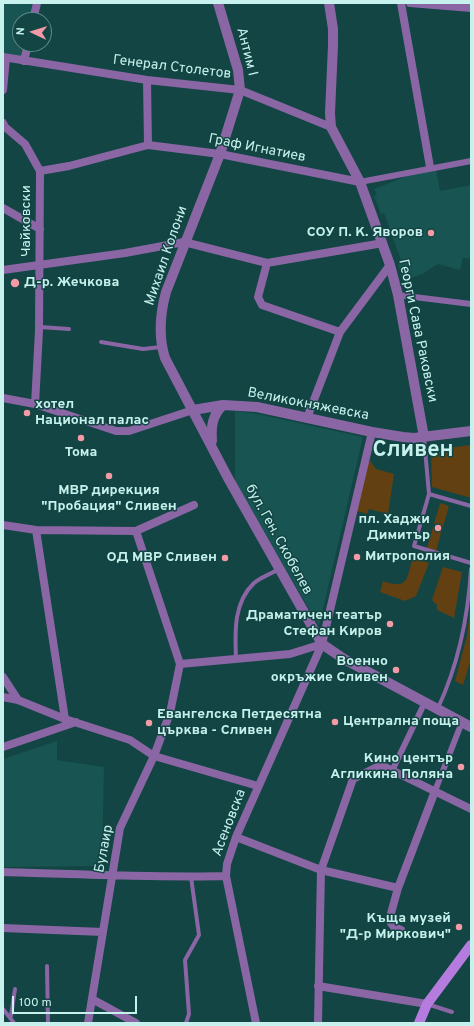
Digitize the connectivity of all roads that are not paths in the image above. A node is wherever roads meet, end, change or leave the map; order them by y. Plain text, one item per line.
1 (218, 3) edge
2 (328, 3) edge
3 (401, 3) edge
4 (410, 3) edge
5 (471, 8) edge
6 (26, 52) edge
7 (5, 57) edge
8 (24, 61) junction
9 (147, 80) junction
10 (3, 90) edge
11 (240, 90) junction
12 (3, 123) edge
13 (331, 127) junction
14 (148, 146) junction
15 (220, 154) junction
16 (471, 161) edge
17 (430, 168) junction
18 (40, 171) junction
19 (360, 182) junction
20 (3, 208) edge
21 (40, 229) junction
22 (184, 242) junction
23 (383, 243) junction
24 (267, 263) junction
25 (40, 265) junction
26 (390, 265) junction
27 (3, 270) edge
28 (398, 295) junction
29 (471, 304) edge
30 (40, 327) junction
31 (69, 329) dead end
32 (340, 332) junction
33 (101, 342) dead end
34 (161, 346) junction
35 (3, 398) edge
36 (35, 404) junction
37 (223, 405) junction
38 (193, 410) junction
39 (307, 418) junction
40 (471, 431) edge
41 (372, 432) junction
42 (424, 437) junction
43 (212, 445) junction
44 (429, 494) junction
45 (194, 505) dead end
46 (471, 506) edge
47 (3, 525) edge
48 (36, 530) junction
49 (136, 531) junction
50 (471, 563) edge
51 (279, 569) junction
52 (471, 569) edge
53 (322, 644) junction
54 (236, 659) junction
55 (180, 664) junction
56 (3, 677) edge
57 (3, 697) edge
58 (18, 700) junction
59 (425, 702) junction
60 (438, 709) junction
61 (65, 719) junction
62 (77, 722) junction
63 (462, 722) junction
64 (471, 727) edge
65 (3, 747) edge
66 (154, 756) junction
67 (392, 771) junction
68 (258, 786) junction
69 (435, 791) junction
70 (471, 808) edge
71 (236, 837) junction
72 (321, 870) junction
73 (3, 872) edge
74 (112, 874) junction
75 (226, 876) junction
76 (192, 877) junction
77 (398, 888) junction
78 (3, 928) edge
79 (401, 930) dead end
80 (104, 932) junction
81 (471, 945) edge
82 (47, 966) dead end
83 (318, 986) junction
84 (15, 989) dead end
85 (92, 999) junction
86 (427, 1004) junction
87 (3, 1009) edge
88 (452, 1012) dead end
89 (10, 1016) junction
90 (14, 1023) edge
91 (48, 1023) edge
92 (88, 1023) edge
93 (136, 1023) edge
94 (186, 1023) edge
95 (256, 1023) edge
96 (318, 1023) edge
97 (420, 1023) edge

1 - 11 street, Антим I
2 - 13 street, Георги Сава Раковски
3 - 17 street
4 - 5 street
6 - 8 street
7 - 8 street, Генерал Столетов
7 - 10 street
8 - 9 street, Генерал Столетов
9 - 11 street, Генерал Столетов
9 - 14 street
11 - 13 street, Генерал Столетов
11 - 15 street, Антим I
12 - 18 street, Чайковски
13 - 19 street, Георги Сава Раковски
14 - 15 street, Граф Игнатиев
14 - 18 street, Граф Игнатиев
15 - 19 street, Граф Игнатиев
15 - 22 street, Михаил Колони
16 - 17 street, Граф Игнатиев
17 - 19 street, Граф Игнатиев
18 - 21 street, Чайковски
19 - 23 street, Георги Сава Раковски
20 - 21 street
21 - 25 street, Чайковски
22 - 24 street
22 - 25 street
22 - 34 street, Михаил Колони
23 - 24 street
23 - 26 street, Георги Сава Раковски
24 - 32 street
25 - 27 street
25 - 30 street, Чайковски
26 - 28 street, Георги Сава Раковски
26 - 32 street
28 - 29 street
28 - 42 street, Георги Сава Раковски
30 - 31 lane
30 - 36 street, Чайковски
32 - 39 street
33 - 34 lane
34 - 38 street, Михаил Колони
35 - 36 street, Великокняжевска
36 - 38 street, Великокняжевска
37 - 38 street, Великокняжевска
37 - 39 street, Великокняжевска
37 - 43 street
38 - 43 street, бул. Ген. Скобелев
39 - 41 street, Великокняжевска
40 - 42 street, Великокняжевска
41 - 42 street, Великокняжевска
41 - 53 street, Асеновска
42 - 44 lane
43 - 51 street, бул. Ген. Скобелев
44 - 46 lane
44 - 50 lane
45 - 49 street
47 - 48 street
48 - 49 street
48 - 61 street
49 - 55 street
51 - 53 street, бул. Ген. Скобелев
51 - 54 lane
52 - 60 lane
53 - 54 street
53 - 59 street, бул. Ген. Скобелев
53 - 68 street, Асеновска
54 - 55 street
55 - 66 street, Булаир
56 - 58 street
57 - 58 street
58 - 61 street
59 - 60 street, бул. Ген. Скобелев
59 - 67 street
60 - 63 street, бул. Ген. Скобелев
61 - 62 street
62 - 65 street
62 - 66 street
63 - 64 street, бул. Ген. Скобелев
63 - 69 street
66 - 68 street
66 - 74 street, Булаир
67 - 69 street
67 - 72 street
68 - 71 street, Асеновска
69 - 70 street
69 - 77 street
71 - 72 street
71 - 75 street, Асеновска
72 - 77 street
72 - 83 street
73 - 74 street
74 - 76 street
74 - 80 street, Булаир
75 - 76 street
75 - 95 street, Асеновска
76 - 94 lane
77 - 79 street
78 - 80 street
80 - 85 street, Булаир
81 - 86 main road
82 - 91 lane
83 - 86 street
83 - 96 street
84 - 89 lane
85 - 92 street, Булаир
85 - 93 street
86 - 88 lane
86 - 97 main road
87 - 89 lane
89 - 90 lane

